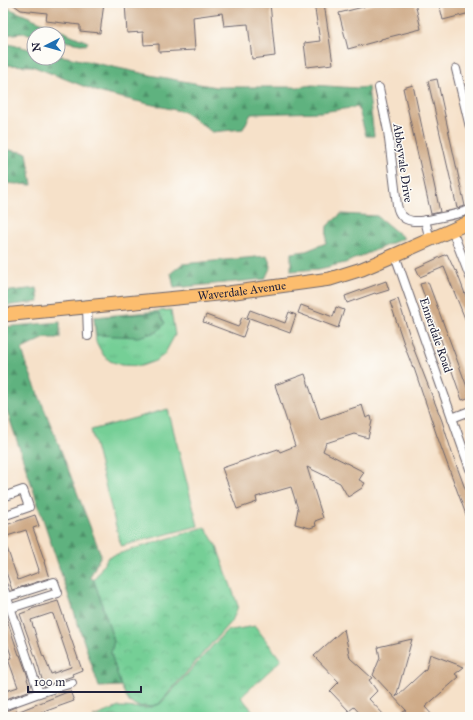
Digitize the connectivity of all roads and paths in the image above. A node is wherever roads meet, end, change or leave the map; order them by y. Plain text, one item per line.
1 (456, 69) dead end
2 (379, 88) dead end
3 (470, 126) edge
4 (470, 210) edge
5 (424, 220) junction
6 (470, 222) edge
7 (455, 238) dead end
8 (430, 240) junction
9 (395, 255) junction
10 (470, 277) edge
11 (87, 307) junction
12 (3, 315) edge
13 (88, 336) dead end
14 (470, 411) edge
15 (452, 418) junction
16 (470, 469) edge
17 (3, 497) edge
18 (3, 516) edge
19 (3, 586) edge
20 (7, 597) junction
21 (11, 608) junction
22 (72, 683) dead end
23 (39, 693) junction
24 (3, 706) edge

1 - 3 street
2 - 5 street, Abbeyvale Drive
4 - 5 street, Abbeyvale Drive
5 - 8 street
6 - 8 main road, Waverdale Avenue
7 - 10 street
8 - 9 main road, Waverdale Avenue
9 - 11 main road, Waverdale Avenue
9 - 15 street, Ennerdale Road
11 - 12 main road, Waverdale Avenue
11 - 13 street
14 - 15 street
15 - 16 street, Ennerdale Road
17 - 18 street
19 - 20 street
20 - 21 street
20 - 21 street
21 - 23 street
22 - 23 street
23 - 24 street

